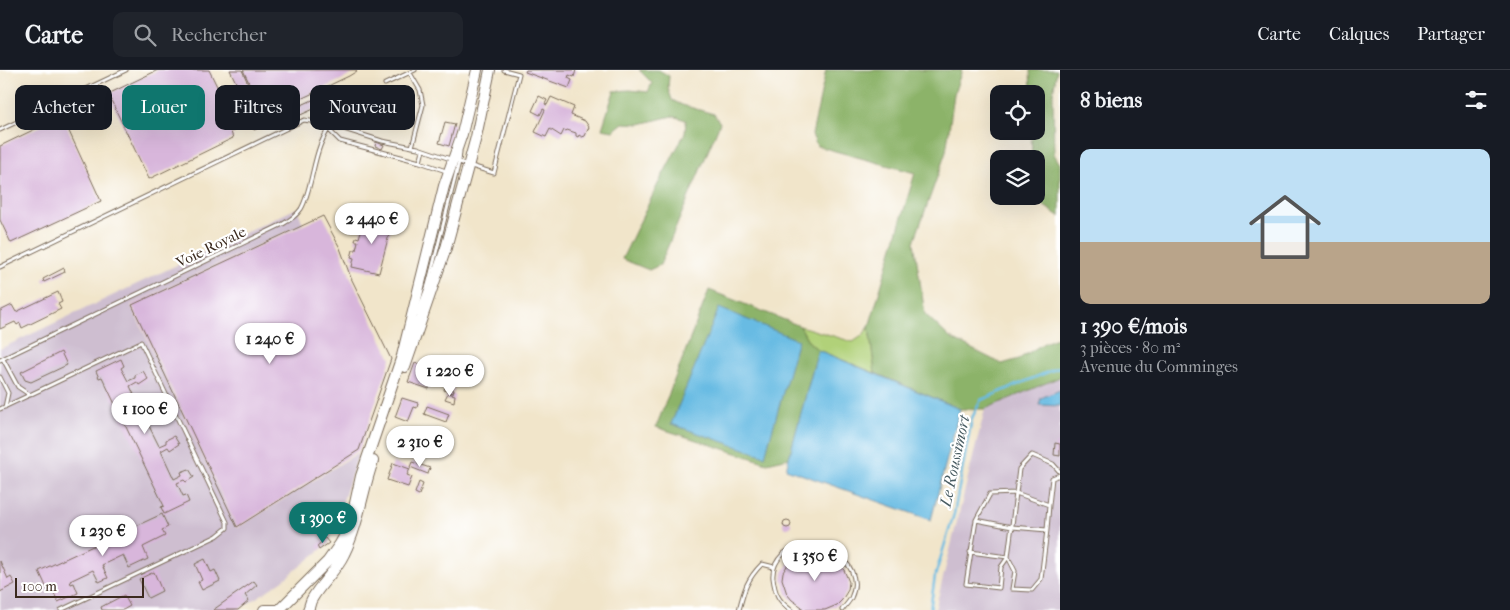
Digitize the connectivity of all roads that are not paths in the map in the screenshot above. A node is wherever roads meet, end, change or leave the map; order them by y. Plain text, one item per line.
1 (126, 70) edge
2 (415, 70) edge
3 (477, 70) edge
4 (490, 70) edge
5 (504, 70) edge
6 (410, 73) junction
7 (385, 84) dead end
8 (310, 121) edge
9 (0, 130) edge
10 (328, 130) edge
11 (329, 130) edge
12 (350, 130) edge
13 (412, 147) junction
14 (423, 150) junction
15 (420, 162) junction
16 (457, 165) junction
17 (453, 188) junction
18 (0, 267) edge
19 (1, 359) edge
20 (0, 377) edge
21 (30, 395) junction
22 (5, 407) junction
23 (0, 410) edge
24 (1060, 474) edge
25 (1016, 493) junction
26 (1049, 505) junction
27 (976, 520) junction
28 (1012, 528) junction
29 (1047, 530) junction
30 (970, 552) junction
31 (1008, 557) junction
32 (774, 567) junction
33 (62, 610) edge
34 (264, 610) edge
35 (279, 610) edge
36 (308, 610) edge
37 (739, 610) edge
38 (791, 610) edge
39 (842, 610) edge

1 - 9 lane
2 - 6 lane
3 - 16 main road
4 - 16 main road
5 - 16 lane
6 - 7 lane
6 - 13 lane
8 - 18 lane
10 - 19 lane, Voie Royale
11 - 15 lane
12 - 13 lane
13 - 14 lane
14 - 15 lane
14 - 16 lane
15 - 16 lane
16 - 17 main road
16 - 17 main road
17 - 35 main road
17 - 36 main road
19 - 21 lane
20 - 22 lane
21 - 22 lane
21 - 33 lane
22 - 23 lane
24 - 25 lane
24 - 26 lane
25 - 26 lane
25 - 27 lane
25 - 28 lane
26 - 29 lane
27 - 28 lane
27 - 30 lane
28 - 29 lane
28 - 31 lane
29 - 31 lane
30 - 31 lane
30 - 31 lane
32 - 37 lane
32 - 38 lane
32 - 39 lane
34 - 35 main road

